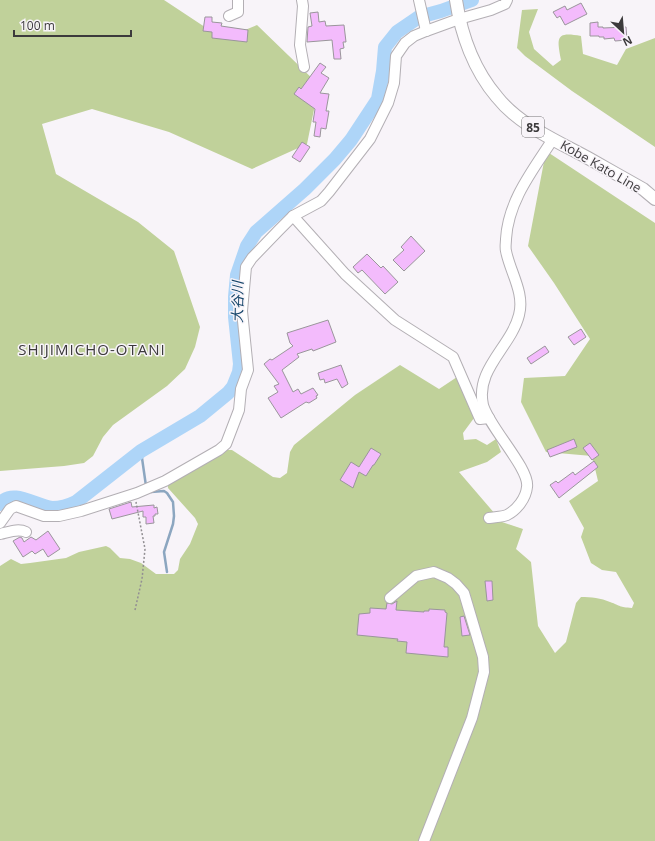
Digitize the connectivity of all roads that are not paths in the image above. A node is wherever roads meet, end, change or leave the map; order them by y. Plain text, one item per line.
1 (238, 0) edge
2 (302, 0) edge
3 (456, 0) edge
4 (507, 0) edge
5 (419, 3) edge
6 (229, 16) dead end
7 (458, 16) junction
8 (425, 28) junction
9 (304, 67) dead end
10 (553, 139) junction
11 (655, 200) edge
12 (294, 216) junction
13 (488, 418) junction
14 (489, 518) dead end
15 (0, 523) edge
16 (26, 532) dead end
17 (0, 534) edge
18 (390, 598) dead end
19 (424, 841) edge

1 - 6 street
2 - 9 street
3 - 7 main road, Kobe Kato Line / 85
4 - 7 street
5 - 8 street
7 - 8 street
7 - 10 main road, Kobe Kato Line / 85
8 - 12 street
10 - 11 main road, Kobe Kato Line / 85
10 - 13 street
12 - 13 street
12 - 15 street
13 - 14 street
16 - 17 street
18 - 19 street

